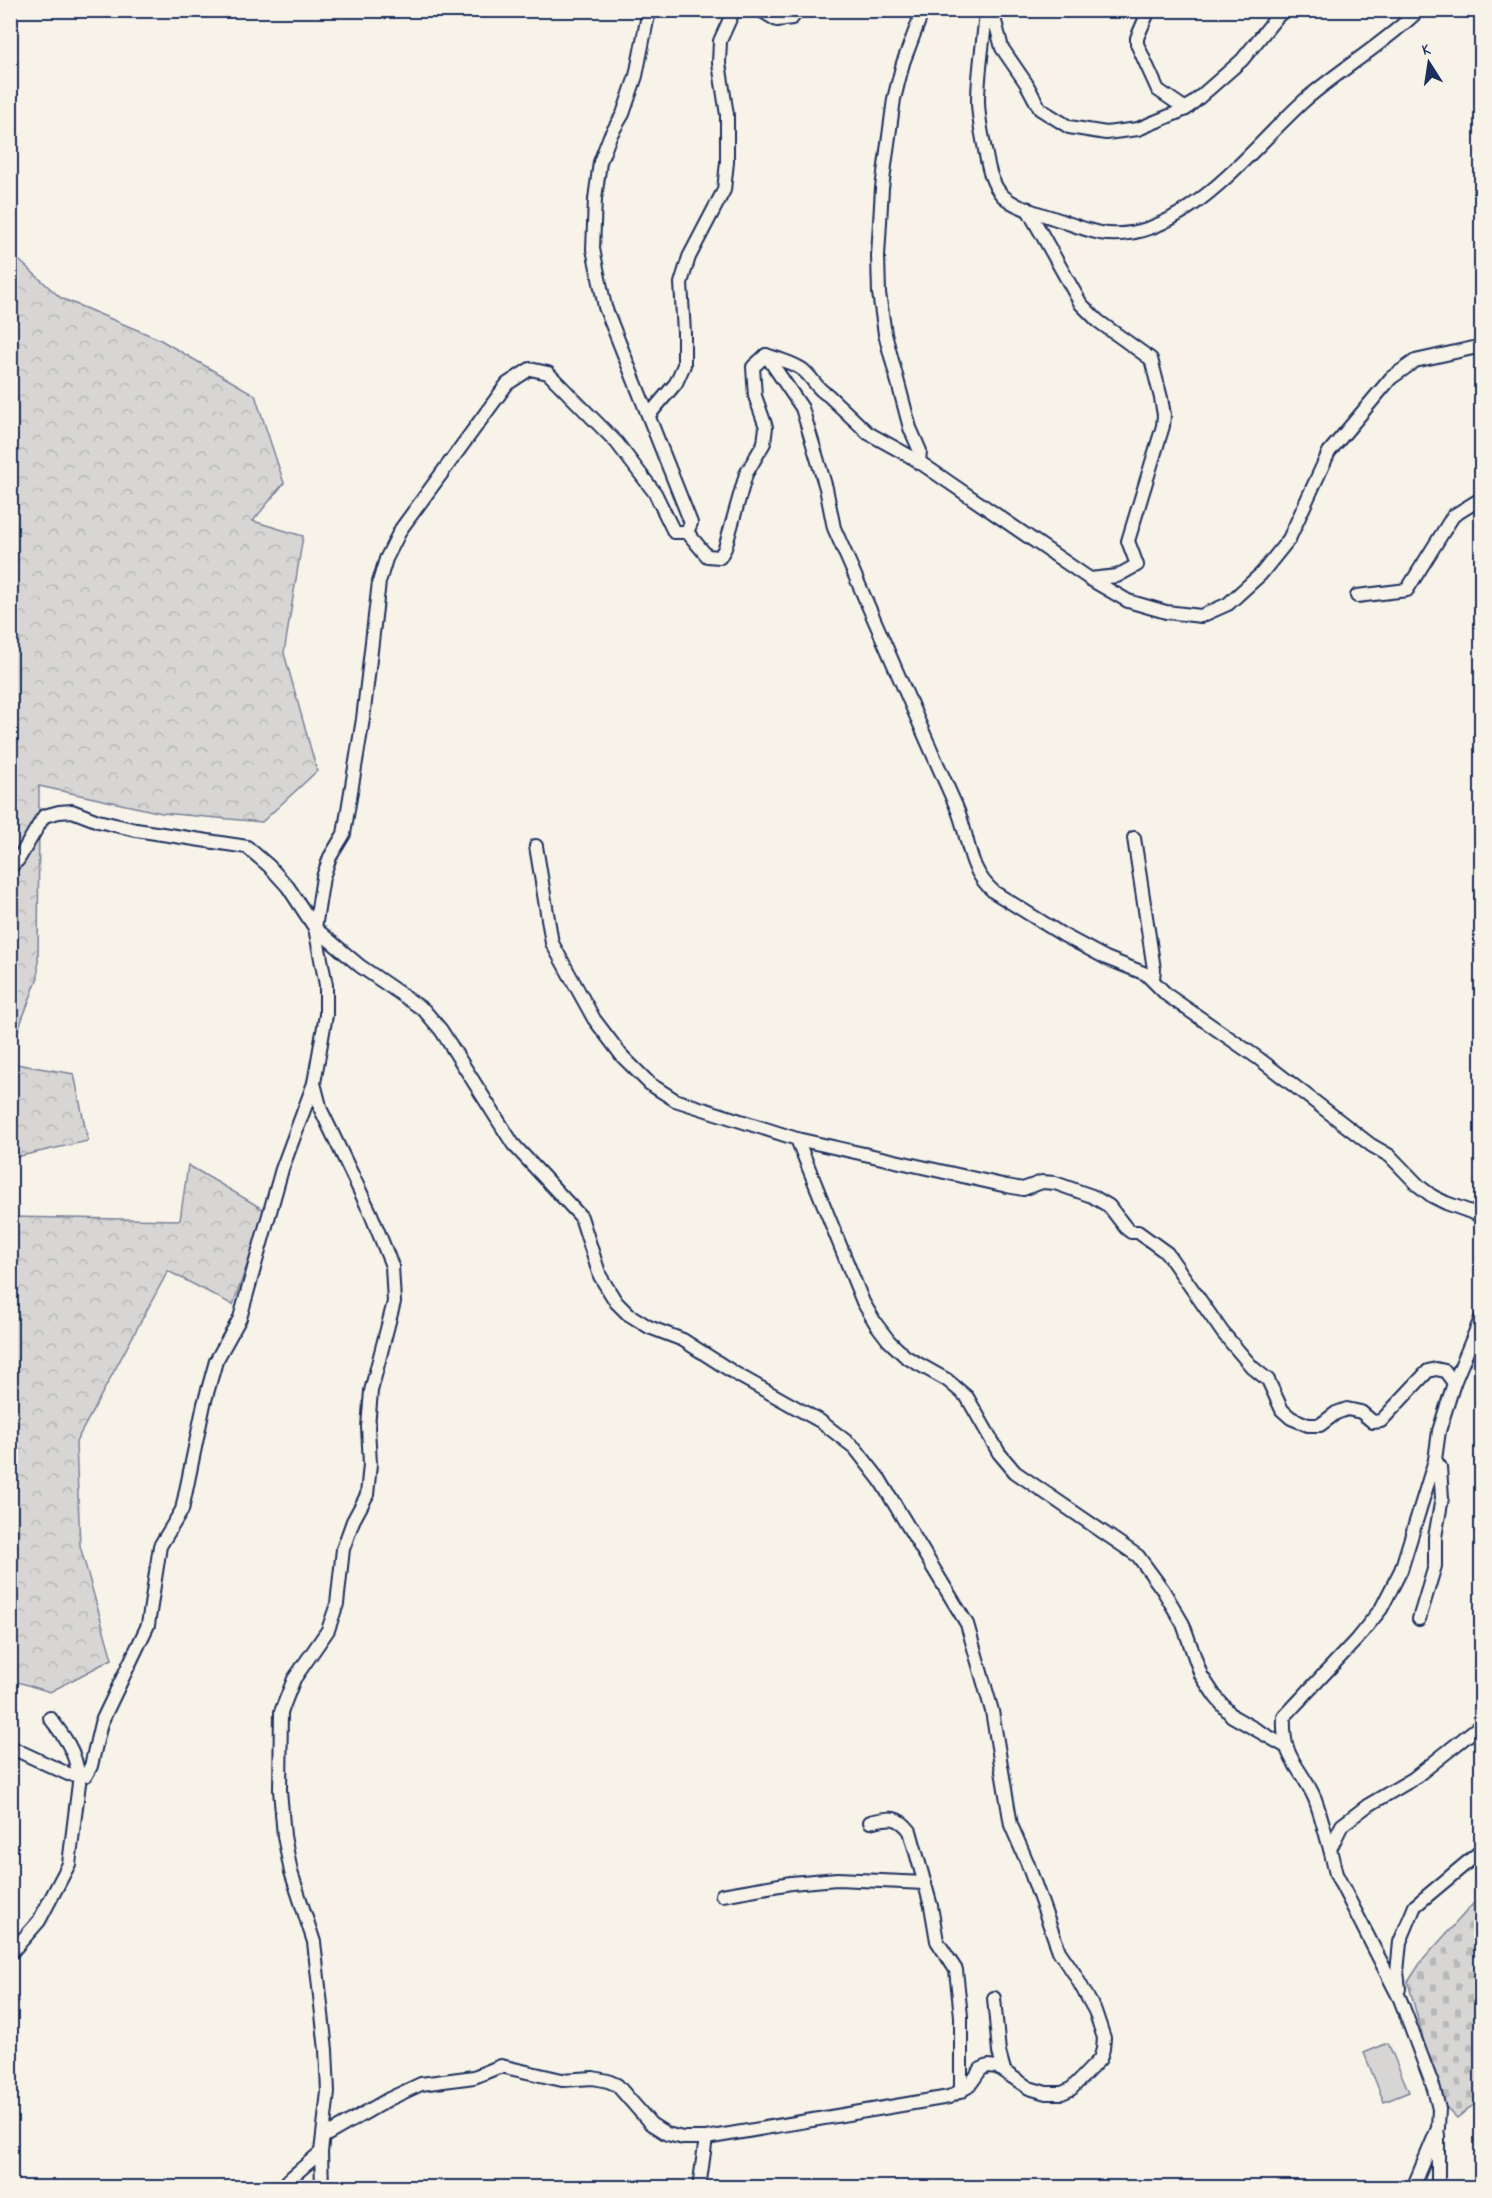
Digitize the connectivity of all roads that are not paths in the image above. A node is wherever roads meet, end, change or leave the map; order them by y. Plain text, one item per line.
1 (649, 10) edge
2 (734, 10) edge
3 (760, 10) edge
4 (798, 10) edge
5 (923, 10) edge
6 (986, 10) edge
7 (992, 10) edge
8 (1149, 10) edge
9 (1284, 10) edge
10 (1419, 10) edge
11 (1186, 109) junction
12 (1027, 208) junction
13 (1482, 346) edge
14 (766, 355) junction
15 (649, 415) junction
16 (919, 463) junction
17 (1482, 498) edge
18 (687, 532) junction
19 (1090, 579) junction
20 (1357, 596) dead end
21 (1134, 838) dead end
22 (536, 846) dead end
23 (10, 867) edge
24 (1482, 896) edge
25 (1482, 911) edge
26 (315, 928) junction
27 (1153, 979) junction
28 (314, 1083) junction
29 (797, 1139) junction
30 (1482, 1216) edge
31 (1482, 1316) edge
32 (1454, 1383) junction
33 (1435, 1460) junction
34 (1419, 1619) dead end
35 (50, 1718) dead end
36 (1482, 1724) edge
37 (1285, 1746) junction
38 (10, 1747) edge
39 (79, 1775) junction
40 (870, 1822) dead end
41 (1330, 1849) junction
42 (1482, 1850) edge
43 (925, 1883) junction
44 (722, 1895) dead end
45 (10, 1954) edge
46 (994, 1998) dead end
47 (1400, 1999) junction
48 (1004, 2070) junction
49 (961, 2092) junction
50 (1438, 2128) junction
51 (322, 2137) junction
52 (706, 2138) junction
53 (321, 2152) junction
54 (279, 2187) edge
55 (322, 2187) edge
56 (699, 2187) edge
57 (1413, 2187) edge
58 (1437, 2187) edge

1 - 15 street
2 - 15 street
3 - 4 street
5 - 16 street
6 - 12 street
7 - 11 street
8 - 11 street
9 - 11 street
10 - 12 street
12 - 19 street
13 - 19 street
14 - 16 street
14 - 18 street
14 - 27 street
15 - 18 street
16 - 19 street
17 - 20 street
18 - 26 street
21 - 27 street
22 - 29 street
23 - 26 street
24 - 25 street
26 - 28 street
26 - 48 street
27 - 30 street
28 - 39 street
28 - 51 street
29 - 32 street
29 - 37 street
31 - 32 street
32 - 33 street
33 - 34 street
33 - 37 street
35 - 39 street
36 - 41 street
37 - 41 street
38 - 39 street
39 - 45 street
40 - 43 street
41 - 47 street
42 - 47 street
43 - 44 street
43 - 49 street
46 - 48 street
47 - 50 street
48 - 49 street
49 - 52 street
50 - 57 street
50 - 58 street
51 - 52 street
51 - 53 street
52 - 56 street
53 - 54 street
53 - 55 street

